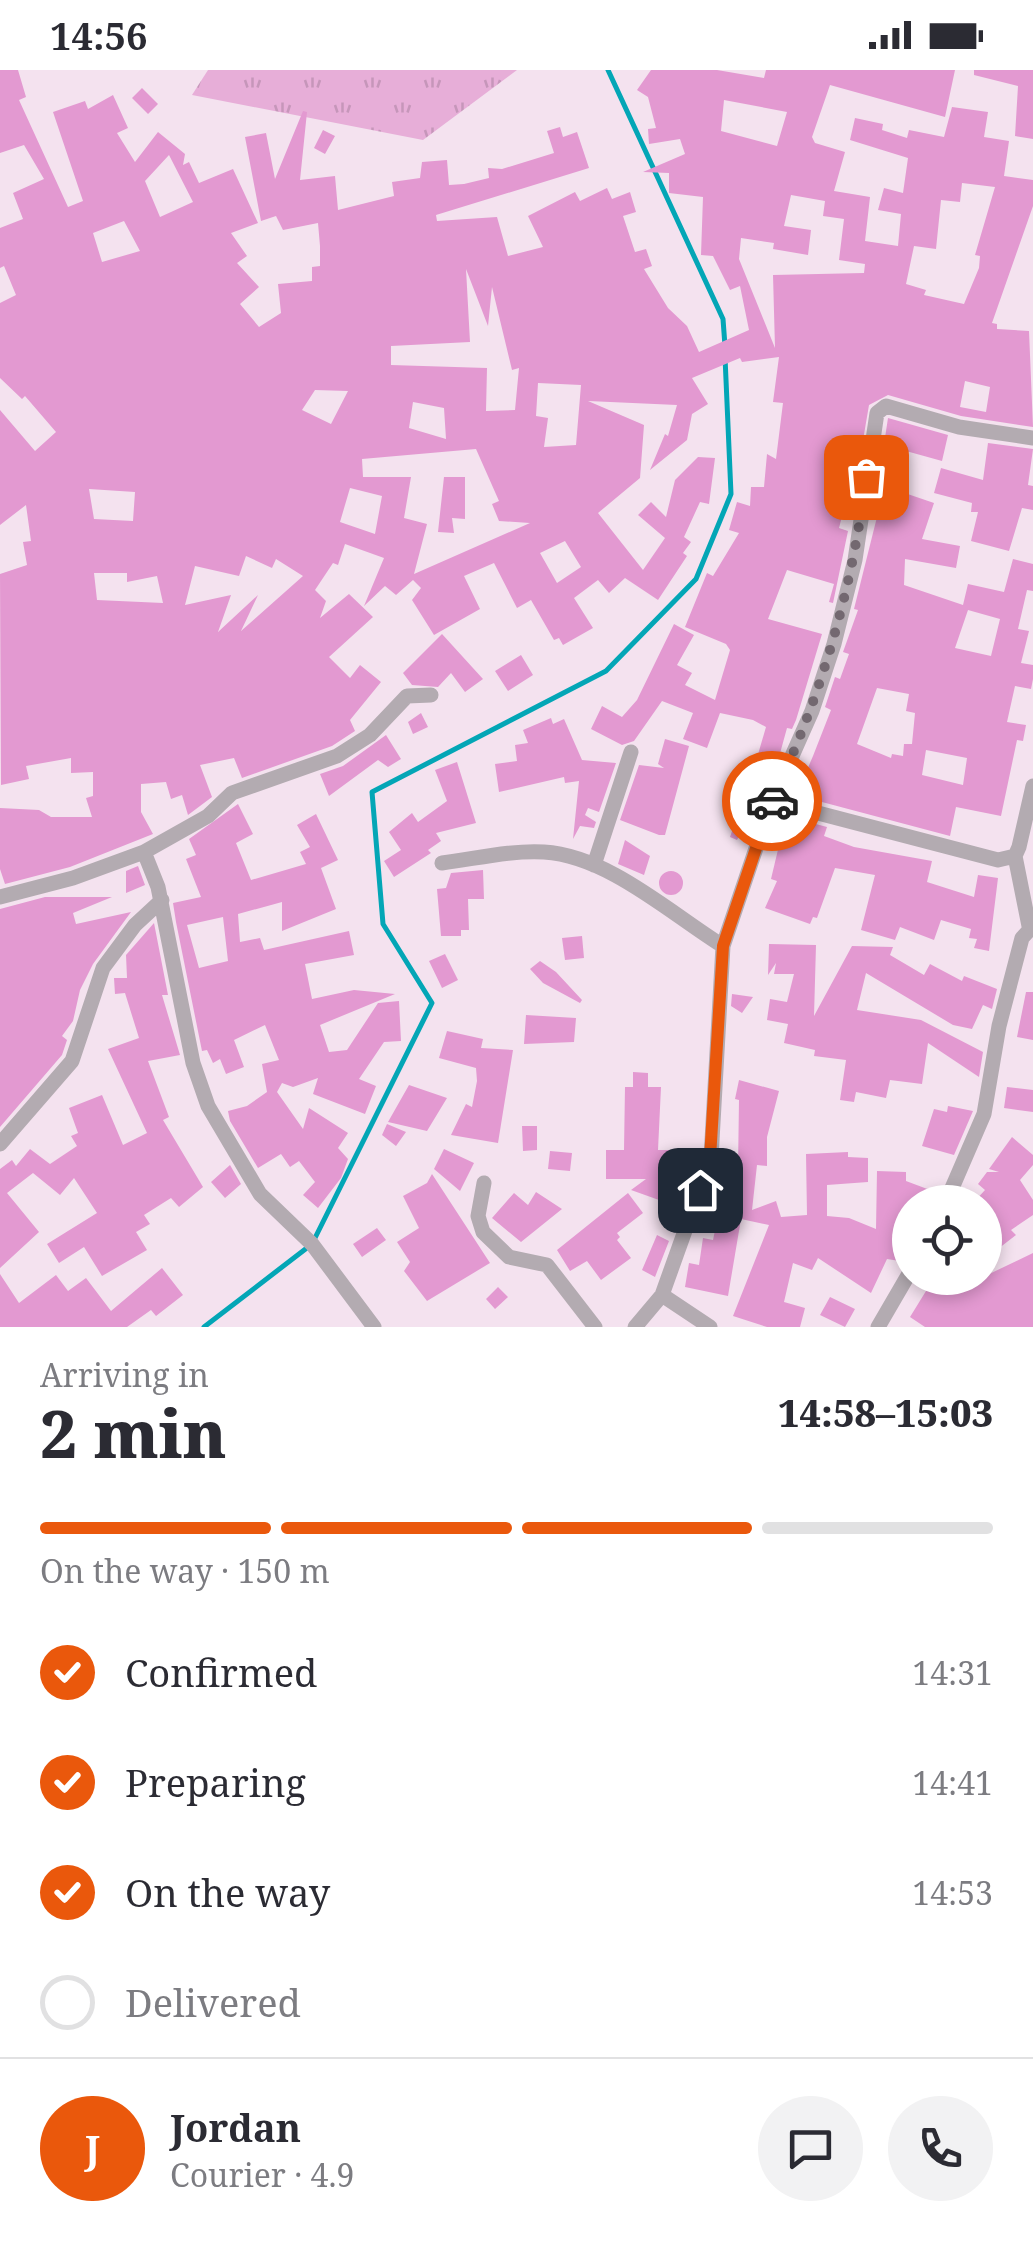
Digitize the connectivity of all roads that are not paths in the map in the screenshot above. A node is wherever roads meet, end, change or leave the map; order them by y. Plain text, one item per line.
1 (1033, 438) edge
2 (431, 694) dead end
3 (631, 752) dead end
4 (1033, 786) edge
5 (772, 801) junction
6 (144, 852) junction
7 (1014, 856) junction
8 (442, 863) dead end
9 (594, 865) junction
10 (0, 895) edge
11 (162, 900) junction
12 (1031, 926) edge
13 (723, 946) junction
14 (0, 1144) edge
15 (484, 1183) dead end
16 (953, 1185) edge
17 (897, 1295) edge
18 (662, 1296) junction
19 (374, 1327) edge
20 (595, 1327) edge
21 (635, 1327) edge
22 (710, 1327) edge
23 (878, 1327) edge

1 - 5 street
2 - 6 street
3 - 9 street
4 - 7 street
5 - 7 street
5 - 13 street
6 - 10 street
6 - 11 street
7 - 12 street
8 - 9 street
9 - 13 street
11 - 14 street
11 - 19 street
12 - 16 street
13 - 18 street
15 - 20 street
17 - 23 street
18 - 21 street
18 - 22 street

